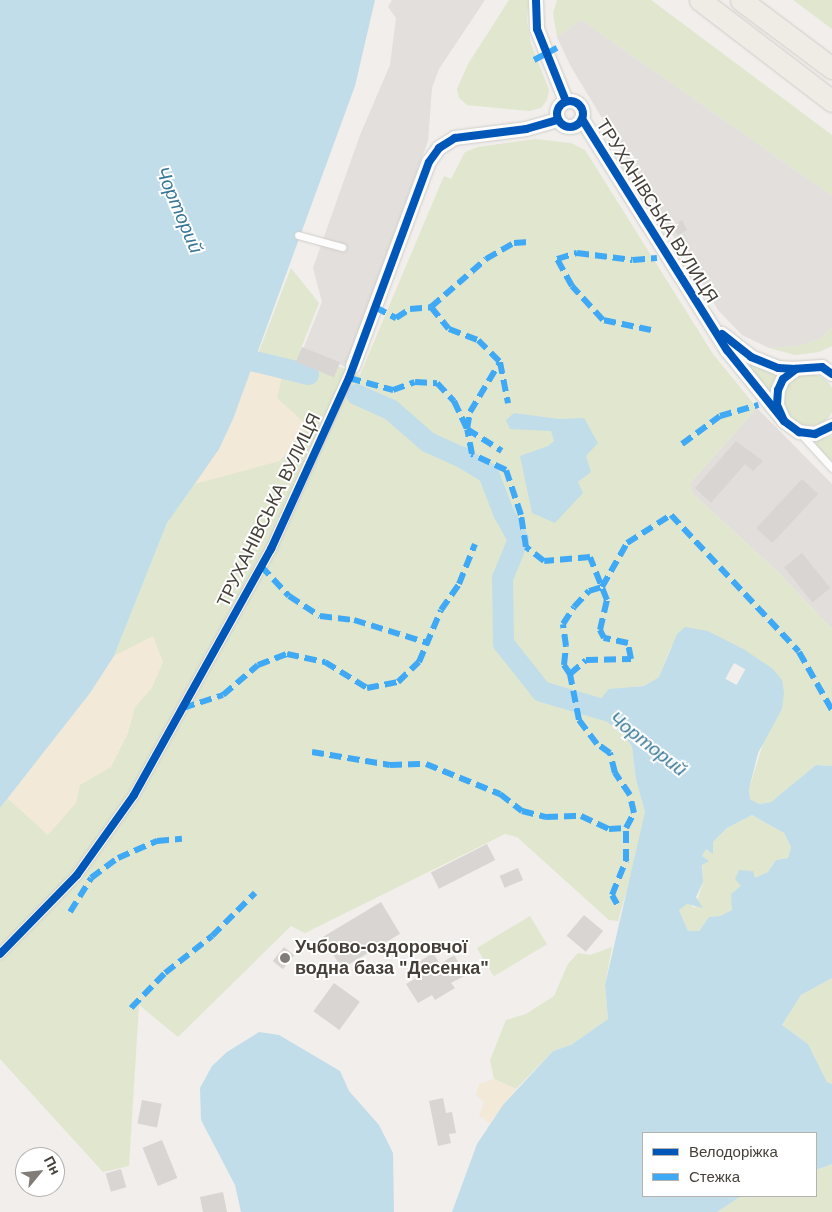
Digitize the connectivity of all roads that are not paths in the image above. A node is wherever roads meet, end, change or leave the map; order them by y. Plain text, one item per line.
1 (536, 0) edge
2 (700, 0) edge
3 (741, 0) edge
4 (832, 68) edge
5 (566, 101) junction
6 (832, 101) edge
7 (582, 119) junction
8 (558, 120) junction
9 (298, 235) dead end
10 (342, 247) dead end
11 (707, 318) junction
12 (832, 359) edge
13 (353, 366) joint
14 (801, 367) junction
15 (832, 374) edge
16 (784, 421) junction
17 (832, 426) edge
18 (799, 432) junction
19 (832, 468) edge
20 (0, 954) edge

1 - 5 street
2 - 6 main road
3 - 4 main road
5 - 7 street
5 - 8 street
7 - 8 street
7 - 11 street, ТРУХАНІВСЬКА ВУЛИЦЯ
8 - 13 street, ТРУХАНІВСЬКА ВУЛИЦЯ
9 - 10 lane
11 - 14 street, ТРУХАНІВСЬКА ВУЛИЦЯ
11 - 16 street, ТРУХАНІВСЬКА ВУЛИЦЯ
12 - 14 street, ТРУХАНІВСЬКА ВУЛИЦЯ
13 - 20 street, ТРУХАНІВСЬКА ВУЛИЦЯ
14 - 15 street
14 - 16 street
16 - 18 street, ТРУХАНІВСЬКА ВУЛИЦЯ
17 - 18 street
18 - 19 lane

